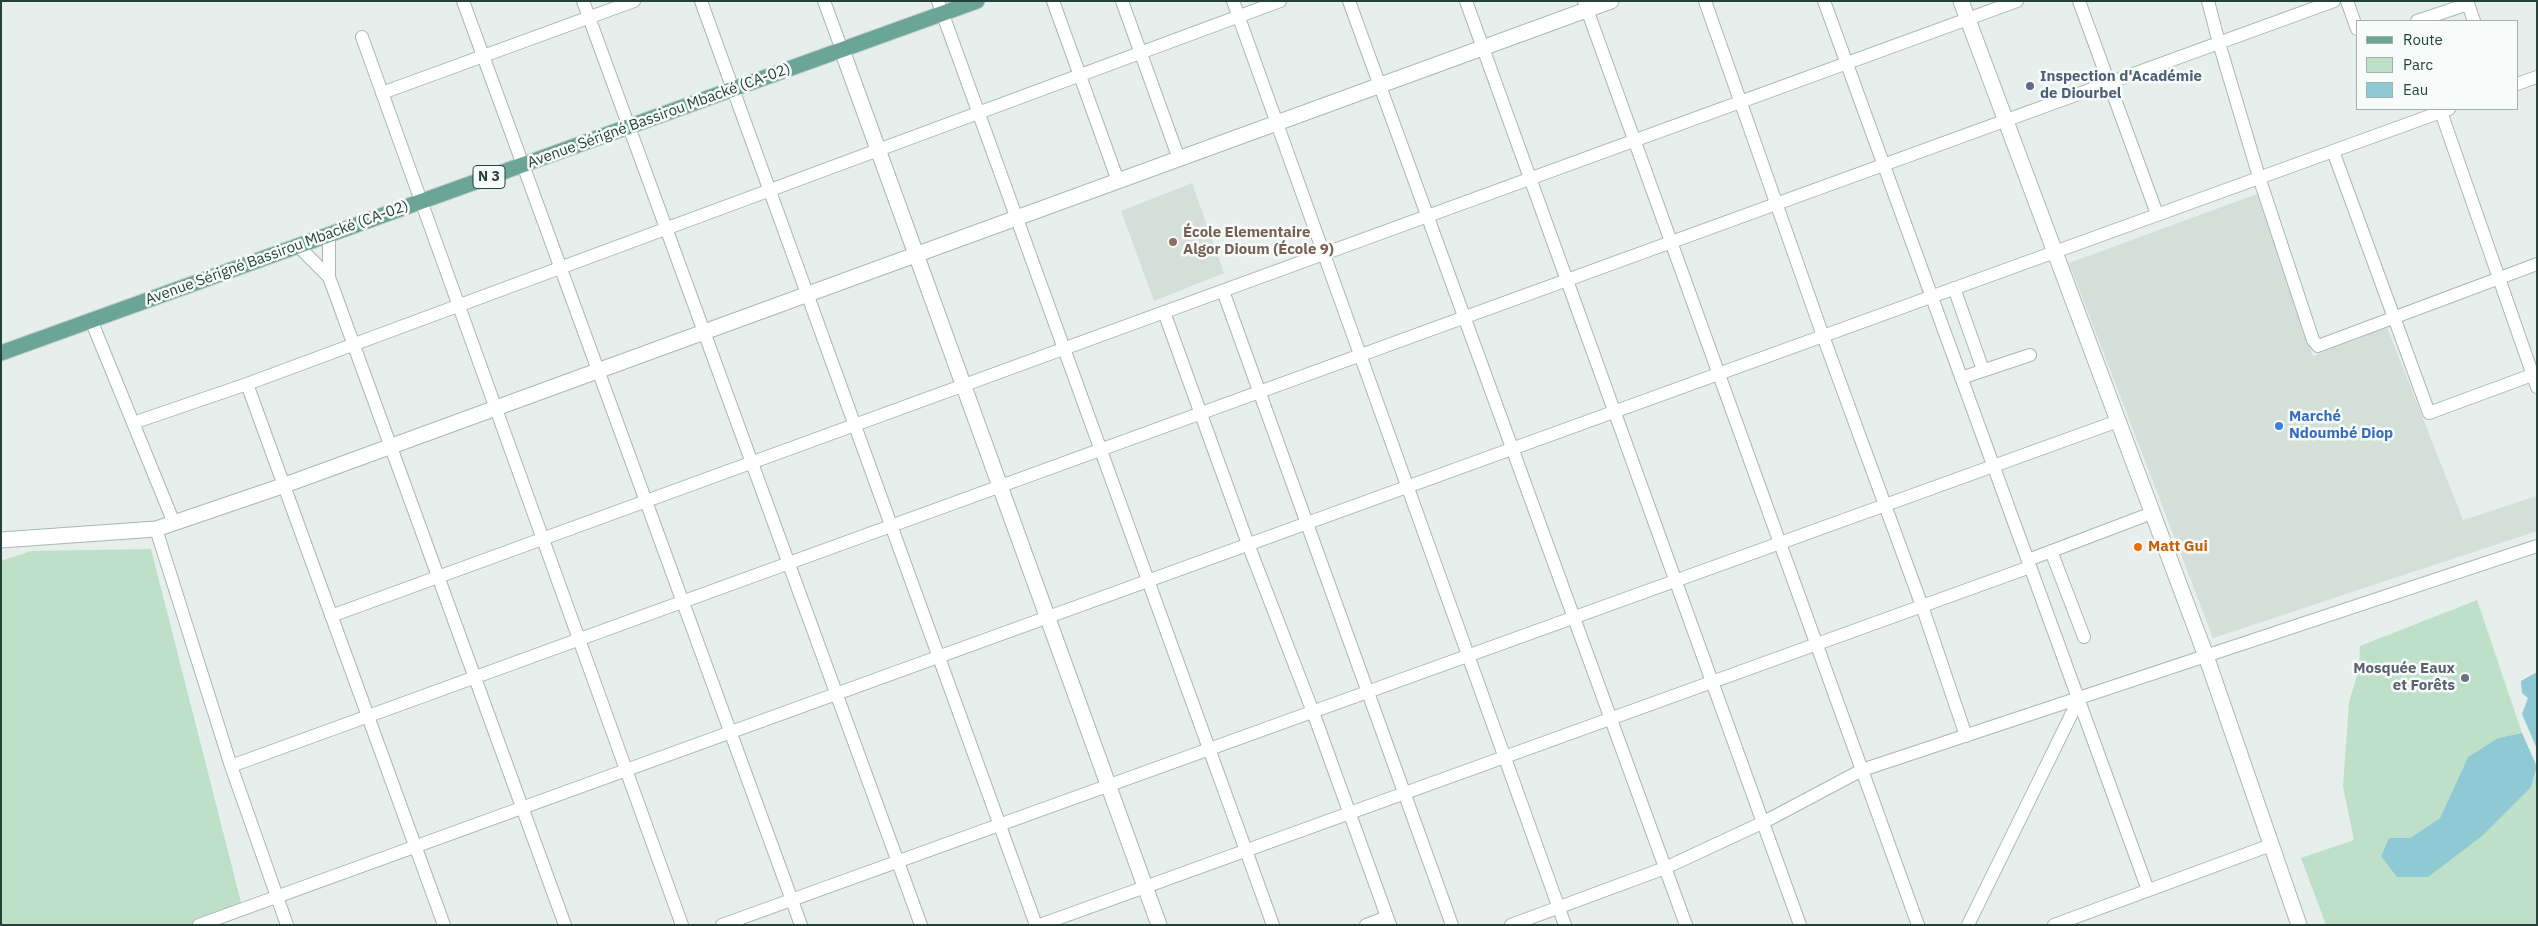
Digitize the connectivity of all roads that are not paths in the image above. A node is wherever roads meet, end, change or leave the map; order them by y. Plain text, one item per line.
1 (463, 1) edge
2 (583, 1) edge
3 (634, 1) edge
4 (701, 1) edge
5 (824, 1) edge
6 (977, 1) edge
7 (1053, 1) edge
8 (1122, 1) edge
9 (1234, 1) edge
10 (1280, 1) edge
11 (1349, 1) edge
12 (1466, 1) edge
13 (1611, 1) edge
14 (1705, 1) edge
15 (1824, 1) edge
16 (1960, 1) edge
17 (2016, 1) edge
18 (2079, 1) edge
19 (2208, 1) edge
20 (2334, 1) edge
21 (2347, 1) edge
22 (2467, 3) edge
23 (1586, 6) edge
24 (940, 8) edge
25 (1239, 16) junction
26 (589, 18) junction
27 (1967, 19) junction
28 (2420, 20) edge
29 (2474, 20) edge
30 (2356, 26) edge
31 (362, 37) dead end
32 (2218, 43) junction
33 (1482, 48) junction
34 (842, 50) junction
35 (1141, 53) junction
36 (483, 56) junction
37 (1846, 63) junction
38 (1080, 75) junction
39 (2537, 77) edge
40 (2109, 83) junction
41 (2518, 84) edge
42 (1380, 86) junction
43 (733, 90) junction
44 (382, 93) junction
45 (1741, 102) junction
46 (2445, 110) edge
47 (979, 113) junction
48 (2005, 121) junction
49 (1277, 123) junction
50 (629, 127) junction
51 (1635, 140) junction
52 (878, 150) junction
53 (2333, 151) junction
54 (1179, 158) junction
55 (523, 165) junction
56 (1883, 165) junction
57 (2259, 177) junction
58 (1530, 179) junction
59 (1118, 181) junction
60 (769, 190) junction
61 (421, 202) junction
62 (1776, 204) junction
63 (2157, 214) junction
64 (1427, 216) junction
65 (1017, 218) junction
66 (666, 228) junction
67 (329, 235) junction
68 (1671, 242) junction
69 (298, 246) junction
70 (2054, 252) junction
71 (1324, 254) junction
72 (916, 255) junction
73 (2537, 264) edge
74 (561, 267) junction
75 (329, 277) junction
76 (2499, 278) junction
77 (1566, 280) junction
78 (1954, 288) junction
79 (1222, 291) junction
80 (807, 294) junction
81 (1932, 296) junction
82 (458, 305) junction
83 (1164, 312) junction
84 (1464, 317) junction
85 (2394, 317) junction
86 (91, 320) junction
87 (704, 332) junction
88 (1823, 336) junction
89 (353, 344) junction
90 (1064, 349) junction
91 (1, 353) edge
92 (1360, 355) junction
93 (2030, 355) dead end
94 (1983, 370) junction
95 (598, 371) junction
96 (1719, 373) junction
97 (1961, 378) junction
98 (2535, 380) edge
99 (246, 384) junction
100 (964, 385) junction
101 (1259, 392) junction
102 (495, 408) junction
103 (1614, 412) junction
104 (1200, 413) junction
105 (2118, 421) junction
106 (133, 423) junction
107 (854, 425) junction
108 (391, 446) junction
109 (1512, 448) junction
110 (1101, 449) junction
111 (752, 463) junction
112 (1994, 466) junction
113 (285, 485) junction
114 (1000, 486) junction
115 (1408, 486) junction
116 (646, 501) junction
117 (1886, 505) junction
118 (2152, 513) junction
119 (174, 523) junction
120 (1307, 523) junction
121 (891, 526) junction
122 (156, 529) junction
123 (4, 538) edge
124 (543, 539) junction
125 (1780, 543) junction
126 (1248, 544) junction
127 (2537, 546) edge
128 (2051, 551) junction
129 (788, 563) junction
130 (2029, 564) junction
131 (438, 577) junction
132 (1148, 580) junction
133 (1675, 581) junction
134 (682, 601) junction
135 (1922, 606) junction
136 (331, 616) junction
137 (1048, 617) junction
138 (1574, 617) junction
139 (2084, 637) dead end
140 (579, 639) junction
141 (1817, 644) junction
142 (1468, 655) junction
143 (938, 656) junction
144 (2206, 656) junction
145 (474, 677) junction
146 (1711, 682) junction
147 (1368, 692) junction
148 (836, 693) junction
149 (2078, 698) junction
150 (1313, 712) junction
151 (366, 716) junction
152 (1611, 719) junction
153 (730, 732) junction
154 (1966, 736) junction
155 (1210, 749) junction
156 (1505, 757) junction
157 (230, 766) junction
158 (626, 770) junction
159 (1862, 770) junction
160 (1109, 785) junction
161 (1405, 793) junction
162 (522, 807) junction
163 (1350, 813) junction
164 (1764, 822) junction
165 (999, 825) junction
166 (2271, 845) junction
167 (416, 846) junction
168 (1246, 850) junction
169 (898, 862) junction
170 (1665, 868) junction
171 (1146, 887) junction
172 (2148, 890) junction
173 (277, 896) junction
174 (792, 900) junction
175 (1559, 907) junction
176 (1389, 921) edge
177 (199, 925) edge
178 (287, 925) edge
179 (444, 925) edge
180 (565, 925) edge
181 (682, 925) edge
182 (722, 925) edge
183 (801, 925) edge
184 (921, 925) edge
185 (1036, 925) edge
186 (1040, 925) edge
187 (1160, 925) edge
188 (1273, 925) edge
189 (1366, 925) edge
190 (1452, 925) edge
191 (1511, 925) edge
192 (1565, 925) edge
193 (1686, 925) edge
194 (1800, 925) edge
195 (1918, 925) edge
196 (1968, 925) edge
197 (2054, 925) edge
198 (2299, 925) edge

1 - 36 street
2 - 26 street
3 - 26 street
4 - 43 street
5 - 34 street
6 - 24 main road, Avenue Sérigné Bassirou Mbacké (CA-02) / N 3
7 - 38 street
8 - 35 street
9 - 25 street
10 - 25 street
11 - 42 street
12 - 33 street
13 - 23 street
14 - 45 street
15 - 37 street
16 - 27 street
17 - 27 street
18 - 40 street
19 - 32 street
20 - 32 street
21 - 30 street
22 - 28 street
22 - 29 street
23 - 33 street
23 - 51 street
24 - 34 main road, Avenue Sérigné Bassirou Mbacké (CA-02) / N 3
24 - 47 street
25 - 35 street
25 - 49 street
26 - 36 street
26 - 50 street
27 - 37 street
27 - 48 street
31 - 44 street
32 - 40 street
32 - 57 street
33 - 42 street
33 - 58 street
34 - 43 main road, Avenue Sérigné Bassirou Mbacké (CA-02) / N 3
34 - 52 street
35 - 38 street
35 - 54 street
36 - 44 street
36 - 55 street
37 - 45 street
37 - 56 street
38 - 47 street
38 - 59 street
39 - 41 street
40 - 48 street
40 - 63 street
42 - 49 street
42 - 64 street
43 - 50 main road, Avenue Sérigné Bassirou Mbacké (CA-02) / N 3
43 - 60 street
44 - 61 street
45 - 51 street
45 - 62 street
46 - 53 street
46 - 76 street
47 - 52 street
47 - 65 street
48 - 56 street
48 - 70 street
49 - 54 street
49 - 71 street
50 - 55 main road, Avenue Sérigné Bassirou Mbacké (CA-02) / N 3
50 - 66 street
51 - 58 street
51 - 68 street
52 - 60 street
52 - 72 street
53 - 57 street
53 - 85 street
54 - 59 street
55 - 61 main road, Avenue Sérigné Bassirou Mbacké (CA-02) / N 3
55 - 74 street
56 - 62 street
56 - 81 street
57 - 63 street
57 - 85 street
58 - 64 street
58 - 77 street
59 - 65 street
60 - 66 street
60 - 80 street
61 - 67 main road, Avenue Sérigné Bassirou Mbacké (CA-02) / N 3
61 - 82 street
62 - 68 street
62 - 88 street
63 - 70 street
64 - 71 street
64 - 84 street
65 - 72 street
65 - 90 street
66 - 74 street
66 - 87 street
67 - 69 main road, Avenue Sérigné Bassirou Mbacké (CA-02) / N 3
67 - 75 street
68 - 77 street
68 - 96 street
69 - 75 street
69 - 86 main road, Avenue Sérigné Bassirou Mbacké (CA-02) / N 3
70 - 78 street
70 - 105 street
71 - 79 street
71 - 92 street
72 - 80 street
72 - 100 street
73 - 76 street
74 - 82 street
74 - 95 street
75 - 89 street
76 - 85 street
76 - 98 street
77 - 84 street
77 - 103 street
78 - 81 street
78 - 94 street
79 - 83 street
79 - 101 street
80 - 87 street
80 - 107 street
81 - 88 street
81 - 97 street
82 - 89 street
82 - 102 street
83 - 90 street
83 - 104 street
84 - 92 street
84 - 109 street
85 - 98 street
86 - 91 main road, Avenue Sérigné Bassirou Mbacké (CA-02) / N 3
86 - 106 street
87 - 95 street
87 - 111 street
88 - 96 street
88 - 117 street
89 - 99 street
89 - 108 street
90 - 100 street
90 - 110 street
92 - 101 street
92 - 115 street
93 - 94 street
94 - 97 street
95 - 102 street
95 - 116 street
96 - 103 street
96 - 125 street
97 - 112 street
99 - 106 street
99 - 113 street
100 - 107 street
100 - 114 street
101 - 104 street
101 - 120 street
102 - 108 street
102 - 124 street
103 - 109 street
103 - 133 street
104 - 110 street
104 - 126 street
105 - 112 street
105 - 118 street
106 - 119 street
107 - 111 street
107 - 121 street
108 - 113 street
108 - 131 street
109 - 115 street
109 - 138 street
110 - 114 street
110 - 132 street
111 - 116 street
111 - 129 street
112 - 117 street
112 - 130 street
113 - 119 street
113 - 136 street
114 - 121 street
114 - 137 street
115 - 120 street
115 - 142 street
116 - 124 street
116 - 134 street
117 - 125 street
117 - 135 street
118 - 128 street
118 - 144 street
119 - 122 street
120 - 126 street
120 - 147 street
121 - 129 street
121 - 143 street
122 - 123 street
122 - 157 street
124 - 131 street
124 - 140 street
125 - 133 street
125 - 141 street
126 - 132 street
126 - 150 street
127 - 144 street
128 - 130 street
128 - 139 street
129 - 134 street
129 - 148 street
130 - 135 street
130 - 149 street
131 - 136 street
131 - 145 street
132 - 137 street
132 - 155 street
133 - 138 street
133 - 146 street
134 - 140 street
134 - 153 street
135 - 141 street
135 - 154 street
136 - 151 street
137 - 143 street
137 - 160 street
138 - 142 street
138 - 152 street
140 - 145 street
140 - 158 street
141 - 146 street
141 - 159 street
142 - 147 street
142 - 156 street
143 - 148 street
143 - 165 street
144 - 149 street
144 - 166 street
145 - 151 street
145 - 162 street
146 - 152 street
146 - 164 street
147 - 150 street
147 - 161 street
148 - 153 street
148 - 169 street
149 - 154 street
149 - 172 street
149 - 196 street
150 - 155 street
150 - 163 street
151 - 157 street
151 - 167 street
152 - 156 street
152 - 170 street
153 - 158 street
153 - 174 street
154 - 159 street
155 - 160 street
155 - 168 street
156 - 161 street
156 - 175 street
157 - 173 street
158 - 162 street
158 - 181 street
159 - 164 street
159 - 195 street
160 - 165 street
160 - 171 street
161 - 163 street
161 - 190 street
162 - 167 street
162 - 180 street
163 - 168 street
163 - 176 street
164 - 170 street
164 - 194 street
165 - 169 street
165 - 185 street
166 - 172 street
166 - 198 street
167 - 173 street
167 - 179 street
168 - 171 street
168 - 188 street
169 - 174 street
169 - 184 street
170 - 175 street
170 - 193 street
171 - 186 street
171 - 187 street
172 - 197 street
173 - 177 street
173 - 178 street
174 - 182 street
174 - 183 street
175 - 191 street
175 - 192 street
176 - 189 street

